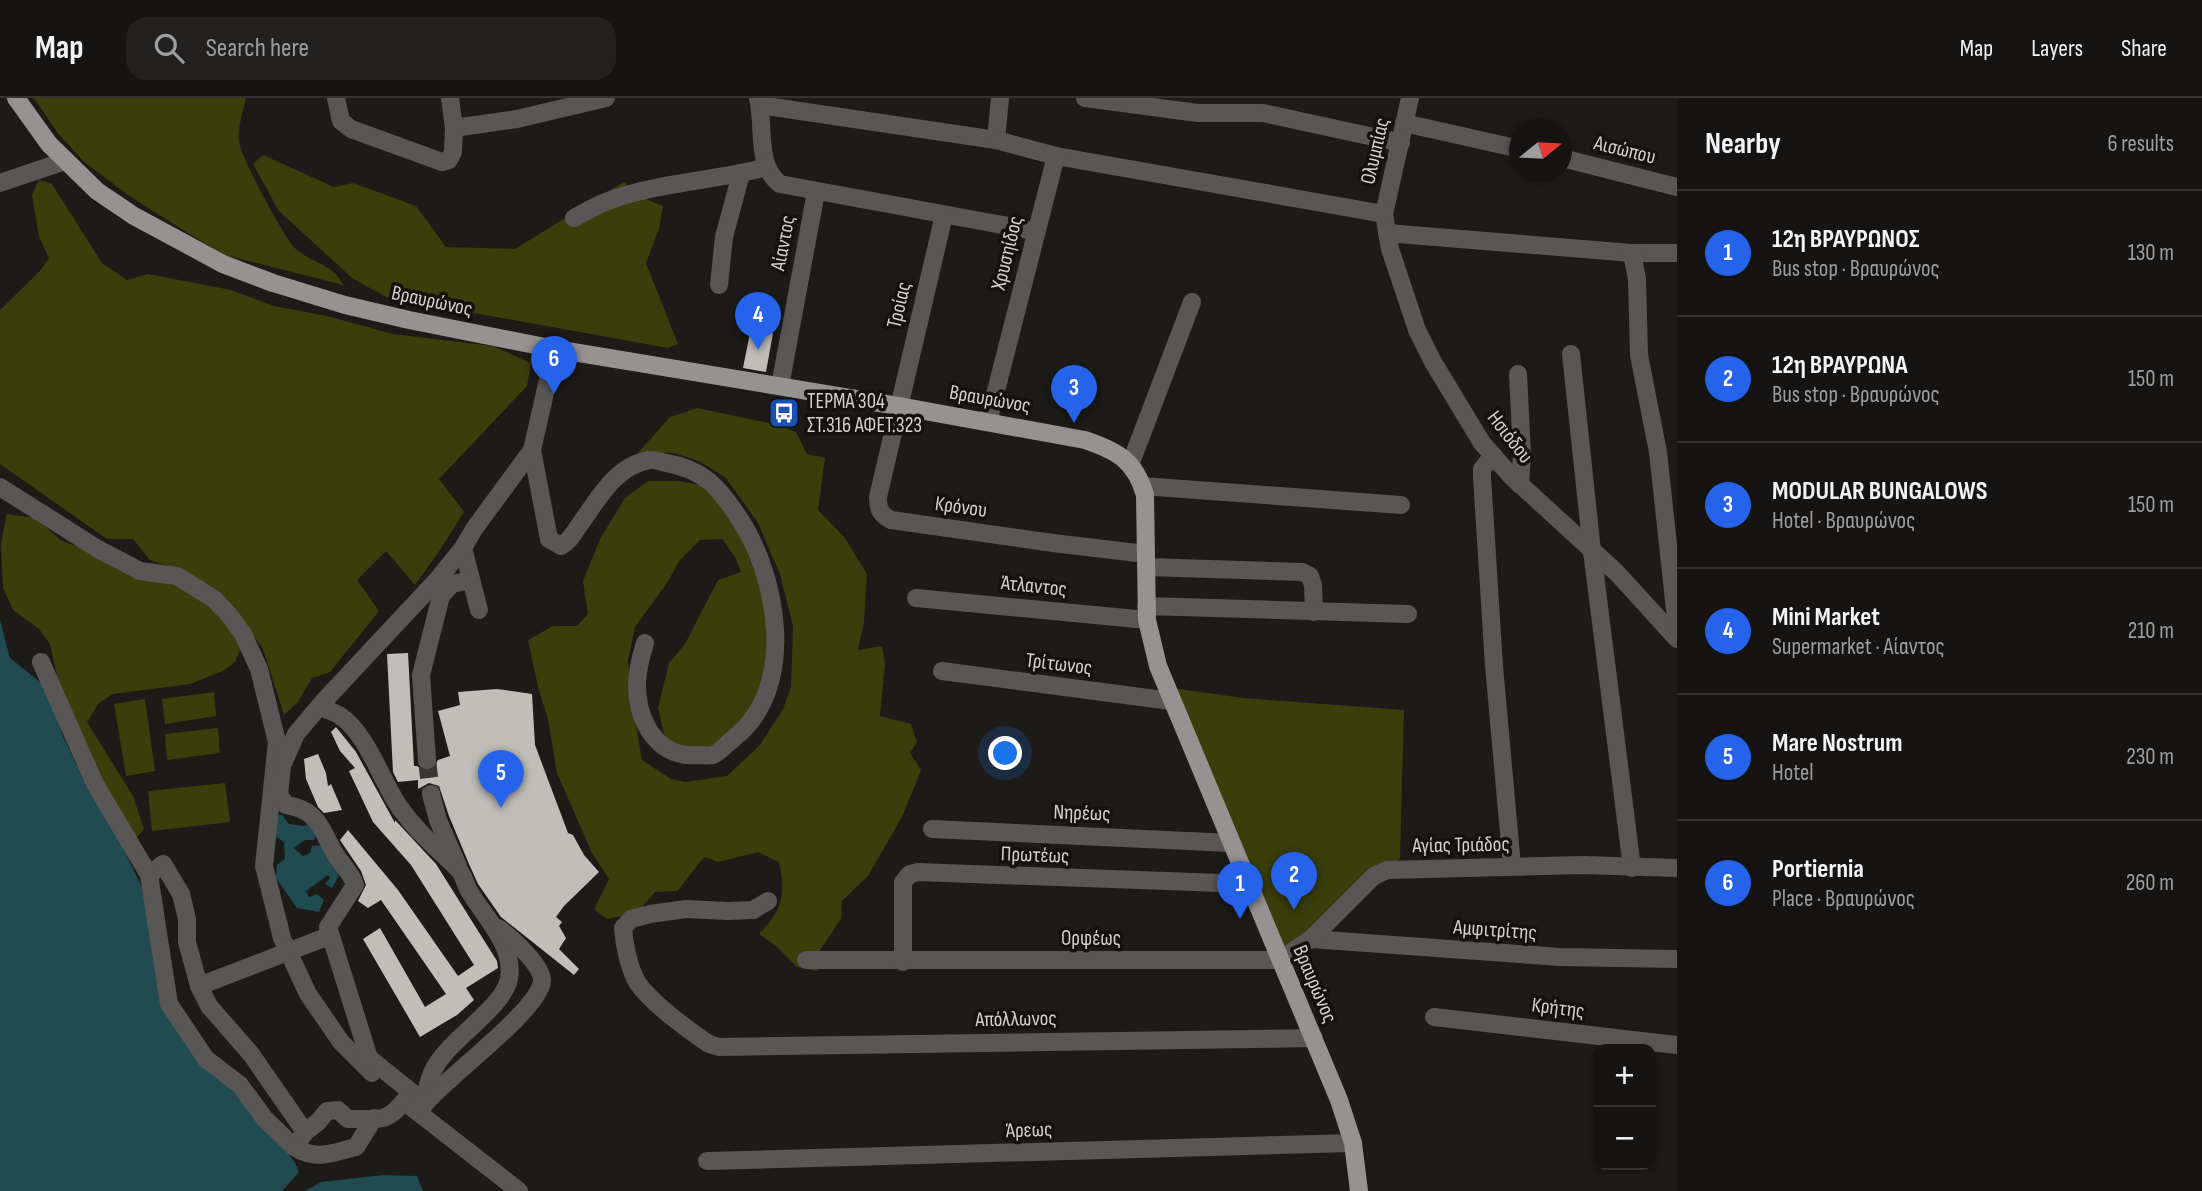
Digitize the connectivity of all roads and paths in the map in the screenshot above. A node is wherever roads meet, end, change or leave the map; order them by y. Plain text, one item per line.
1 (16, 98) edge
2 (336, 98) edge
3 (450, 98) edge
4 (606, 98) edge
5 (998, 98) edge
6 (1085, 98) edge
7 (1410, 98) edge
8 (759, 101) edge
9 (1405, 123) junction
10 (454, 128) junction
11 (996, 140) junction
12 (1401, 144) junction
13 (1509, 147) edge
14 (1056, 156) junction
15 (65, 161) junction
16 (1572, 161) edge
17 (767, 167) junction
18 (741, 174) junction
19 (0, 183) edge
20 (1677, 187) edge
21 (816, 192) junction
22 (1384, 214) junction
23 (944, 215) junction
24 (574, 218) dead end
25 (1035, 232) junction
26 (1387, 233) junction
27 (1632, 253) junction
28 (1677, 253) edge
29 (719, 285) dead end
30 (1192, 302) dead end
31 (555, 349) junction
32 (1571, 354) dead end
33 (1518, 374) dead end
34 (780, 386) junction
35 (898, 406) junction
36 (988, 422) junction
37 (532, 450) junction
38 (1493, 455) junction
39 (1130, 465) junction
40 (1520, 485) junction
41 (0, 486) edge
42 (1142, 486) junction
43 (1401, 505) dead end
44 (463, 548) junction
45 (1592, 551) junction
46 (1147, 560) junction
47 (471, 580) junction
48 (916, 598) dead end
49 (479, 610) dead end
50 (1314, 612) junction
51 (1147, 613) junction
52 (1408, 614) dead end
53 (1677, 628) edge
54 (1677, 639) edge
55 (645, 643) dead end
56 (41, 662) dead end
57 (942, 671) dead end
58 (1171, 701) junction
59 (320, 706) junction
60 (427, 760) tunnel mouth
61 (430, 794) tunnel mouth
62 (932, 829) dead end
63 (1231, 843) junction
64 (1512, 866) junction
65 (1632, 868) junction
66 (1677, 868) edge
67 (461, 872) junction
68 (149, 875) junction
69 (1248, 884) junction
70 (768, 901) dead end
71 (490, 922) junction
72 (329, 936) junction
73 (1311, 939) junction
74 (288, 950) junction
75 (1677, 959) edge
76 (806, 960) dead end
77 (1280, 960) junction
78 (903, 961) junction
79 (199, 986) junction
80 (1434, 1017) dead end
81 (1314, 1038) junction
82 (1677, 1045) edge
83 (416, 1105) junction
84 (374, 1118) junction
85 (307, 1130) junction
86 (1353, 1143) junction
87 (294, 1147) junction
88 (708, 1161) dead end
89 (519, 1191) edge
90 (1359, 1191) edge

1 - 15 main road, Βραυρώνος
2 - 10 street
3 - 10 street
4 - 10 street
5 - 11 street
6 - 12 street
7 - 9 street, Ολυμπίας
8 - 11 street
8 - 17 street
9 - 12 street, Ολυμπίας
9 - 13 street
11 - 14 street
12 - 22 street, Ολυμπίας
14 - 22 street
14 - 25 street, Χρυσηίδος
15 - 19 street
15 - 31 main road, Βραυρώνος
16 - 20 street, Αισώπου
17 - 18 street
17 - 21 street
18 - 24 street
18 - 29 street
21 - 23 street
21 - 34 street, Αίαντος
22 - 26 street, Ησιόδου
23 - 25 street
23 - 35 street, Τροίας
25 - 36 street, Χρυσηίδος
26 - 27 street
26 - 38 street, Ησιόδου
27 - 28 street
27 - 53 street
30 - 39 street
31 - 34 main road, Βραυρώνος
31 - 37 street
32 - 45 street
33 - 40 street
34 - 35 main road, Βραυρώνος
35 - 36 main road, Βραυρώνος
35 - 46 street, Κρόνου
36 - 39 main road, Βραυρώνος
37 - 44 street
37 - 55 street
38 - 40 street, Ησιόδου
38 - 64 street
39 - 42 main road, Βραυρώνος
40 - 45 street, Ησιόδου
41 - 74 street
42 - 43 street
42 - 46 main road, Βραυρώνος
44 - 47 street
44 - 59 street
45 - 54 street, Ησιόδου
45 - 65 street
46 - 50 street
46 - 51 main road, Βραυρώνος
47 - 49 street
47 - 60 street
48 - 51 street, Άτλαντος
50 - 51 street, Άτλαντος
50 - 52 street, Άτλαντος
51 - 58 main road, Βραυρώνος
56 - 68 street
57 - 58 street, Τρίτωνος
58 - 63 main road, Βραυρώνος
59 - 67 street
59 - 72 street
61 - 67 street
62 - 63 street, Νηρέως
63 - 69 main road, Βραυρώνος
64 - 65 street, Αγίας Τριάδος
64 - 73 street, Αγίας Τριάδος
65 - 66 street, Αγίας Τριάδος
67 - 71 street
68 - 79 street
68 - 87 street
69 - 77 main road, Βραυρώνος
69 - 78 street, Πρωτέως
70 - 81 street, Απόλλωνος
71 - 83 street
71 - 83 street
72 - 74 street
72 - 83 street
73 - 75 street, Αμφιτρίτης
73 - 77 street, Αγίας Τριάδος
74 - 79 street
74 - 83 street
76 - 78 street, Ορφέως
77 - 78 street, Ορφέως
77 - 81 main road, Βραυρώνος
79 - 85 street
80 - 82 street, Κρήτης
81 - 86 main road, Βραυρώνος
83 - 84 street
83 - 89 street
84 - 85 street
84 - 87 street
85 - 87 street
86 - 88 street, Άρεως
86 - 90 main road, Βραυρώνος

